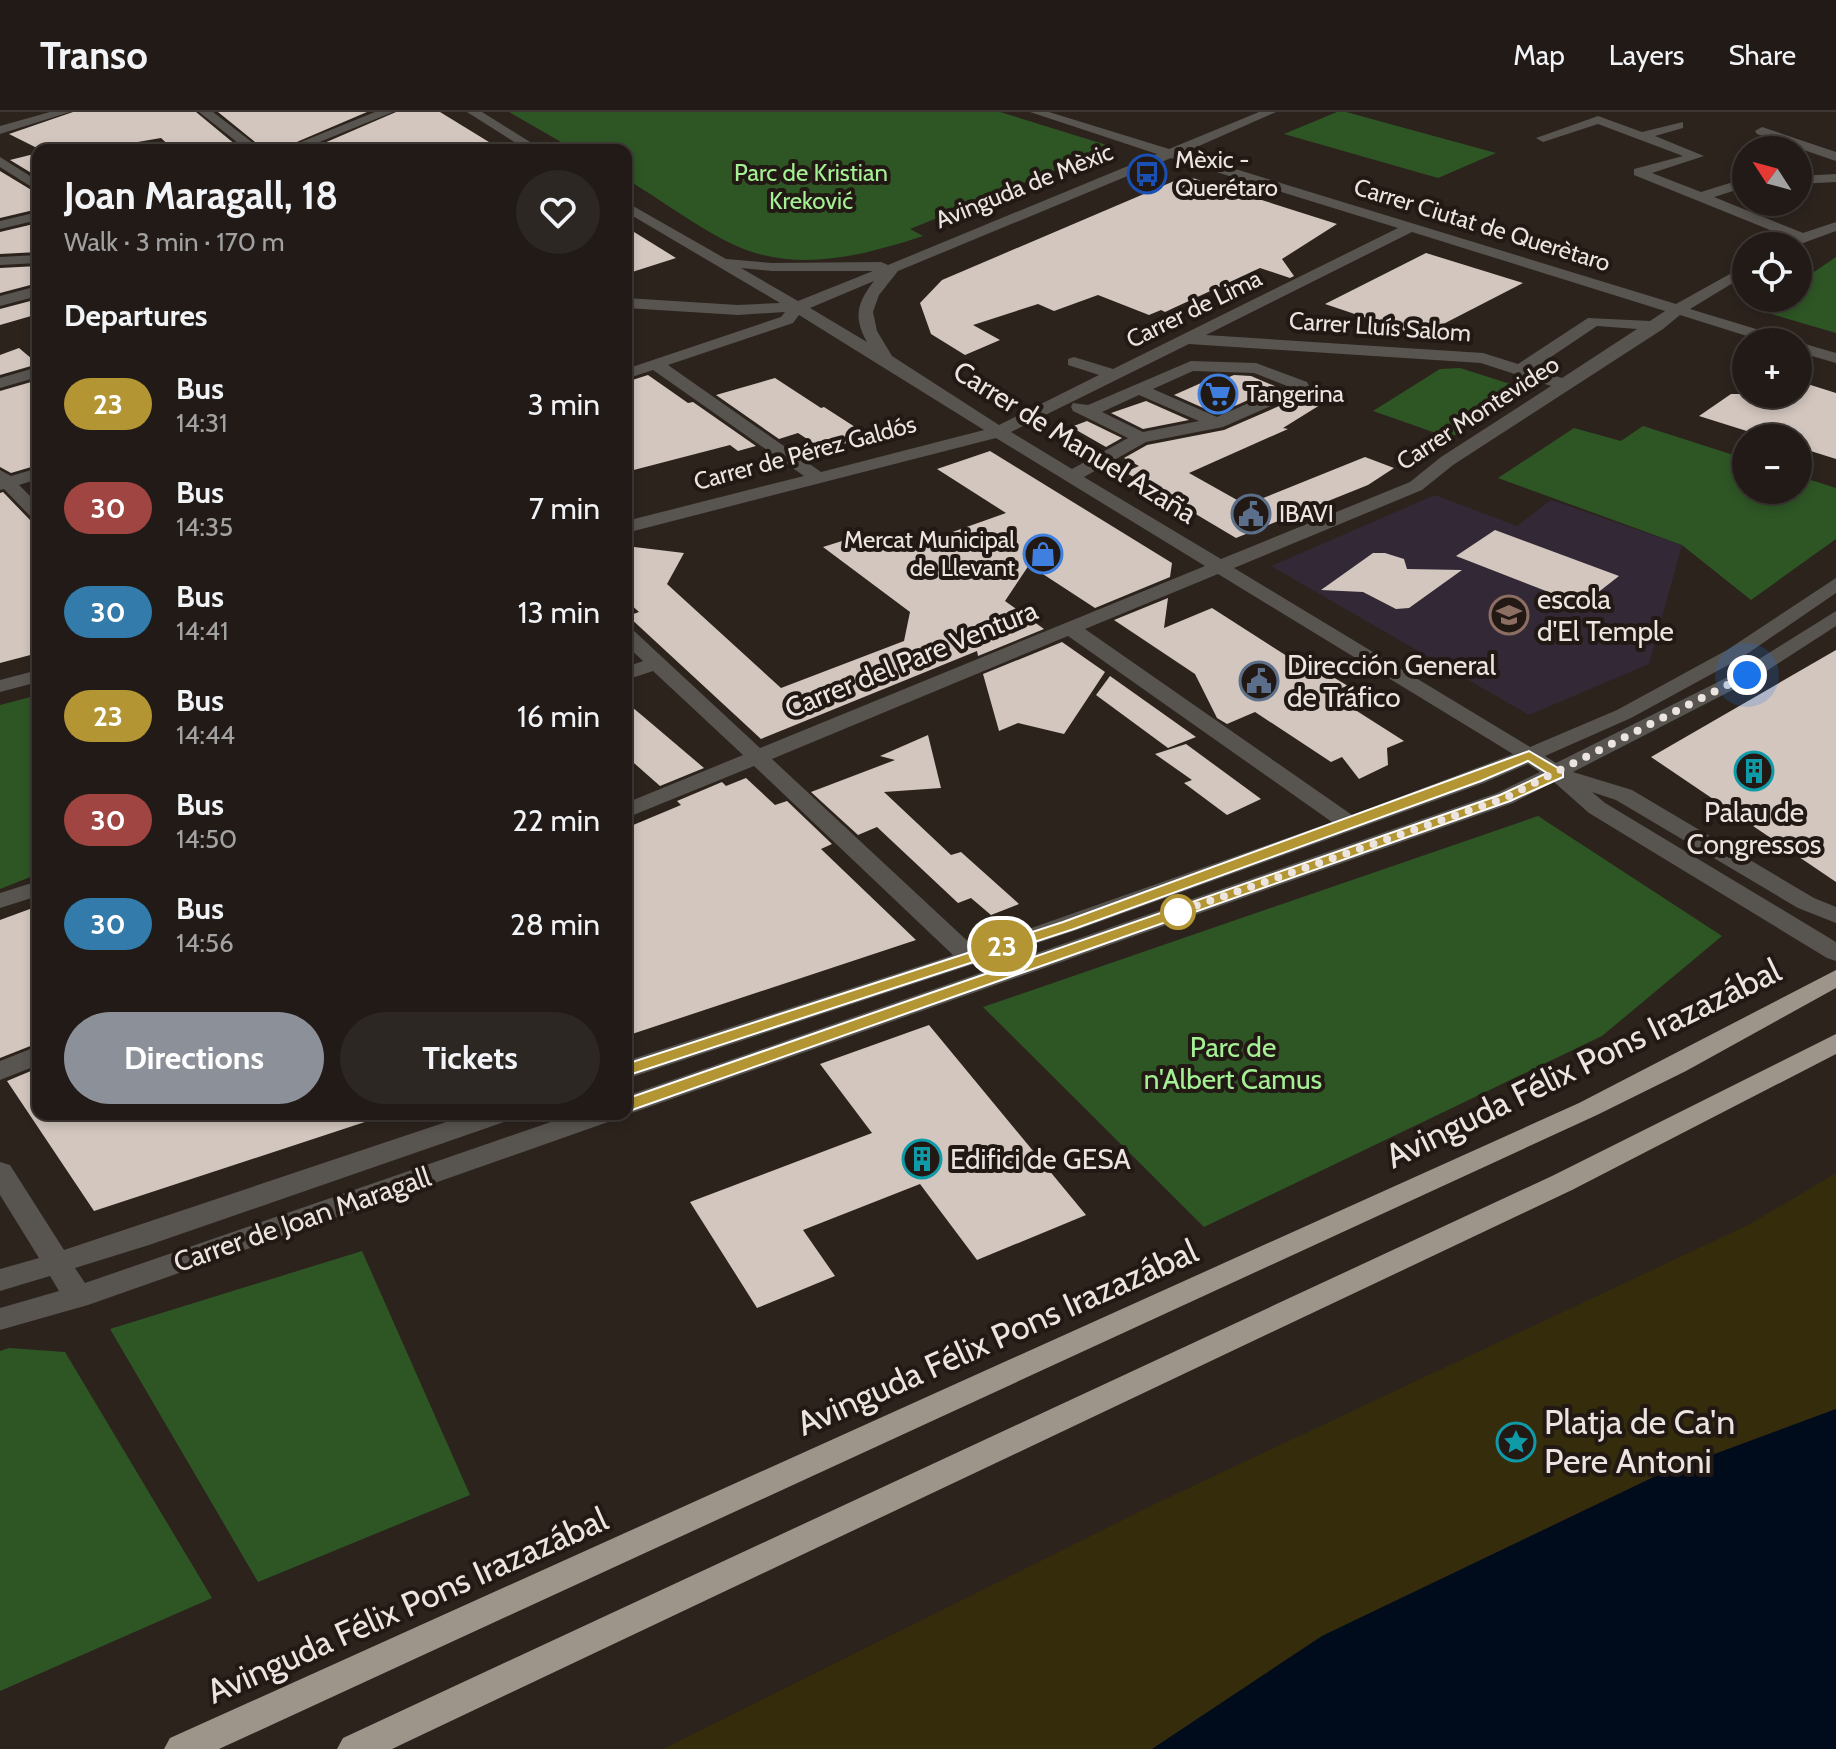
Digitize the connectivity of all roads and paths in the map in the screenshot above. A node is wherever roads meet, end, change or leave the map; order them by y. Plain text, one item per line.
1 (64, 112) edge
2 (205, 112) edge
3 (387, 112) edge
4 (473, 112) edge
5 (1036, 112) edge
6 (1270, 112) edge
7 (1678, 125) dead end
8 (0, 130) edge
9 (1762, 131) dead end
10 (1642, 136) junction
11 (1543, 138) dead end
12 (247, 144) edge
13 (304, 144) edge
14 (527, 144) edge
15 (1168, 153) junction
16 (1836, 157) edge
17 (0, 161) edge
18 (1836, 178) edge
19 (1812, 179) edge
20 (32, 183) edge
21 (1732, 187) edge
22 (1700, 197) junction
23 (632, 209) edge
24 (32, 217) edge
25 (0, 225) edge
26 (1836, 226) edge
27 (1410, 228) junction
28 (1798, 232) edge
29 (1812, 235) edge
30 (1812, 236) edge
31 (1836, 239) edge
32 (32, 259) edge
33 (0, 261) edge
34 (721, 261) junction
35 (896, 265) junction
36 (1732, 277) edge
37 (32, 293) edge
38 (0, 301) edge
39 (632, 303) edge
40 (798, 307) junction
41 (1677, 310) junction
42 (1657, 326) junction
43 (1737, 328) edge
44 (1187, 339) junction
45 (1812, 351) edge
46 (1836, 358) edge
47 (1074, 362) dead end
48 (892, 363) junction
49 (655, 364) junction
50 (1520, 370) junction
51 (632, 372) edge
52 (1121, 372) junction
53 (32, 374) edge
54 (1157, 380) junction
55 (0, 383) edge
56 (1565, 385) junction
57 (1137, 388) junction
58 (1062, 401) junction
59 (1089, 411) junction
60 (1217, 423) junction
61 (998, 432) junction
62 (1141, 438) junction
63 (782, 454) junction
64 (755, 459) dead end
65 (32, 474) edge
66 (817, 477) junction
67 (1071, 477) junction
68 (2, 481) edge
69 (32, 508) edge
70 (632, 525) edge
71 (1221, 568) junction
72 (1836, 584) edge
73 (1836, 617) edge
74 (1071, 629) junction
75 (632, 640) edge
76 (656, 663) junction
77 (632, 672) edge
78 (32, 678) edge
79 (0, 686) edge
80 (1529, 755) junction
81 (758, 756) junction
82 (1558, 774) junction
83 (632, 808) edge
84 (1348, 823) junction
85 (32, 890) edge
86 (0, 901) edge
87 (1836, 916) edge
88 (1836, 953) edge
89 (969, 956) junction
90 (1836, 978) edge
91 (1836, 1043) edge
92 (32, 1058) edge
93 (632, 1068) edge
94 (0, 1071) edge
95 (632, 1104) edge
96 (480, 1120) edge
97 (585, 1120) edge
98 (0, 1172) edge
99 (57, 1264) junction
100 (0, 1280) edge
101 (78, 1297) junction
102 (0, 1319) edge
103 (182, 1749) edge
104 (355, 1749) edge

1 - 8 street
2 - 12 street
3 - 13 street
4 - 14 street
5 - 15 street
6 - 15 street, Avinguda de Mèxic
7 - 10 street
9 - 16 street
10 - 11 street
10 - 22 street
15 - 27 street, Carrer Ciutat de Querètaro
15 - 35 street, Avinguda de Mèxic
17 - 20 street
18 - 19 street
21 - 22 street
22 - 28 street
23 - 34 street, Carrer de Manuel Azaña
24 - 25 street
26 - 29 street
27 - 41 street, Carrer Ciutat de Querètaro
27 - 44 street, Carrer de Lima
30 - 31 street
32 - 33 street
34 - 35 street, Carrer de Manuel Azaña
34 - 40 street, Carrer de Manuel Azaña
35 - 40 street, Avinguda de Mèxic
35 - 48 street, Carrer de Manuel Azaña
36 - 41 street, Carrer Montevideo
37 - 38 street
39 - 40 street
40 - 48 street, Carrer de Manuel Azaña
40 - 49 street
41 - 42 street, Carrer Montevideo
41 - 43 street, Carrer Ciutat de Querètaro
42 - 50 street
42 - 56 street, Carrer Montevideo
44 - 50 street, Carrer Lluís Salom
44 - 52 street, Carrer de Lima
45 - 46 street
47 - 52 street
48 - 61 street, Carrer de Manuel Azaña
49 - 51 street
49 - 63 street
50 - 56 street, Carrer Lluís Salom
52 - 54 street
52 - 58 street, Carrer de Lima
53 - 55 street
54 - 57 street
54 - 60 street
56 - 71 street, Carrer Montevideo
57 - 59 street
57 - 60 street
58 - 59 street
58 - 61 street, Carrer de Lima
59 - 62 street
60 - 62 street
61 - 66 street, Carrer de Pérez Galdós
61 - 67 street, Carrer de Manuel Azaña
62 - 67 street
63 - 64 street
63 - 66 street
65 - 68 street
66 - 70 street, Carrer de Pérez Galdós
67 - 71 street, Carrer de Manuel Azaña
68 - 69 street
71 - 74 street, Carrer del Pare Ventura
71 - 80 street, Carrer de Manuel Azaña
72 - 80 street
73 - 82 street
74 - 81 street, Carrer del Pare Ventura
74 - 84 street
75 - 76 street
76 - 77 street
76 - 81 street
78 - 79 street
80 - 82 street, Carrer de Manuel Azaña
80 - 84 street
81 - 83 street, Carrer del Pare Ventura
81 - 89 street
82 - 87 street
82 - 88 street, Carrer de Manuel Azaña
82 - 95 street
84 - 89 street
85 - 86 street
89 - 93 street
90 - 103 highway, Avinguda Félix Pons Irazazábal
91 - 104 highway
92 - 94 street
96 - 99 street, Carrer de Joan Maragall
97 - 101 street, Carrer de Joan Maragall
98 - 99 street
99 - 100 street, Carrer de Joan Maragall
99 - 101 street
101 - 102 street, Carrer de Joan Maragall

